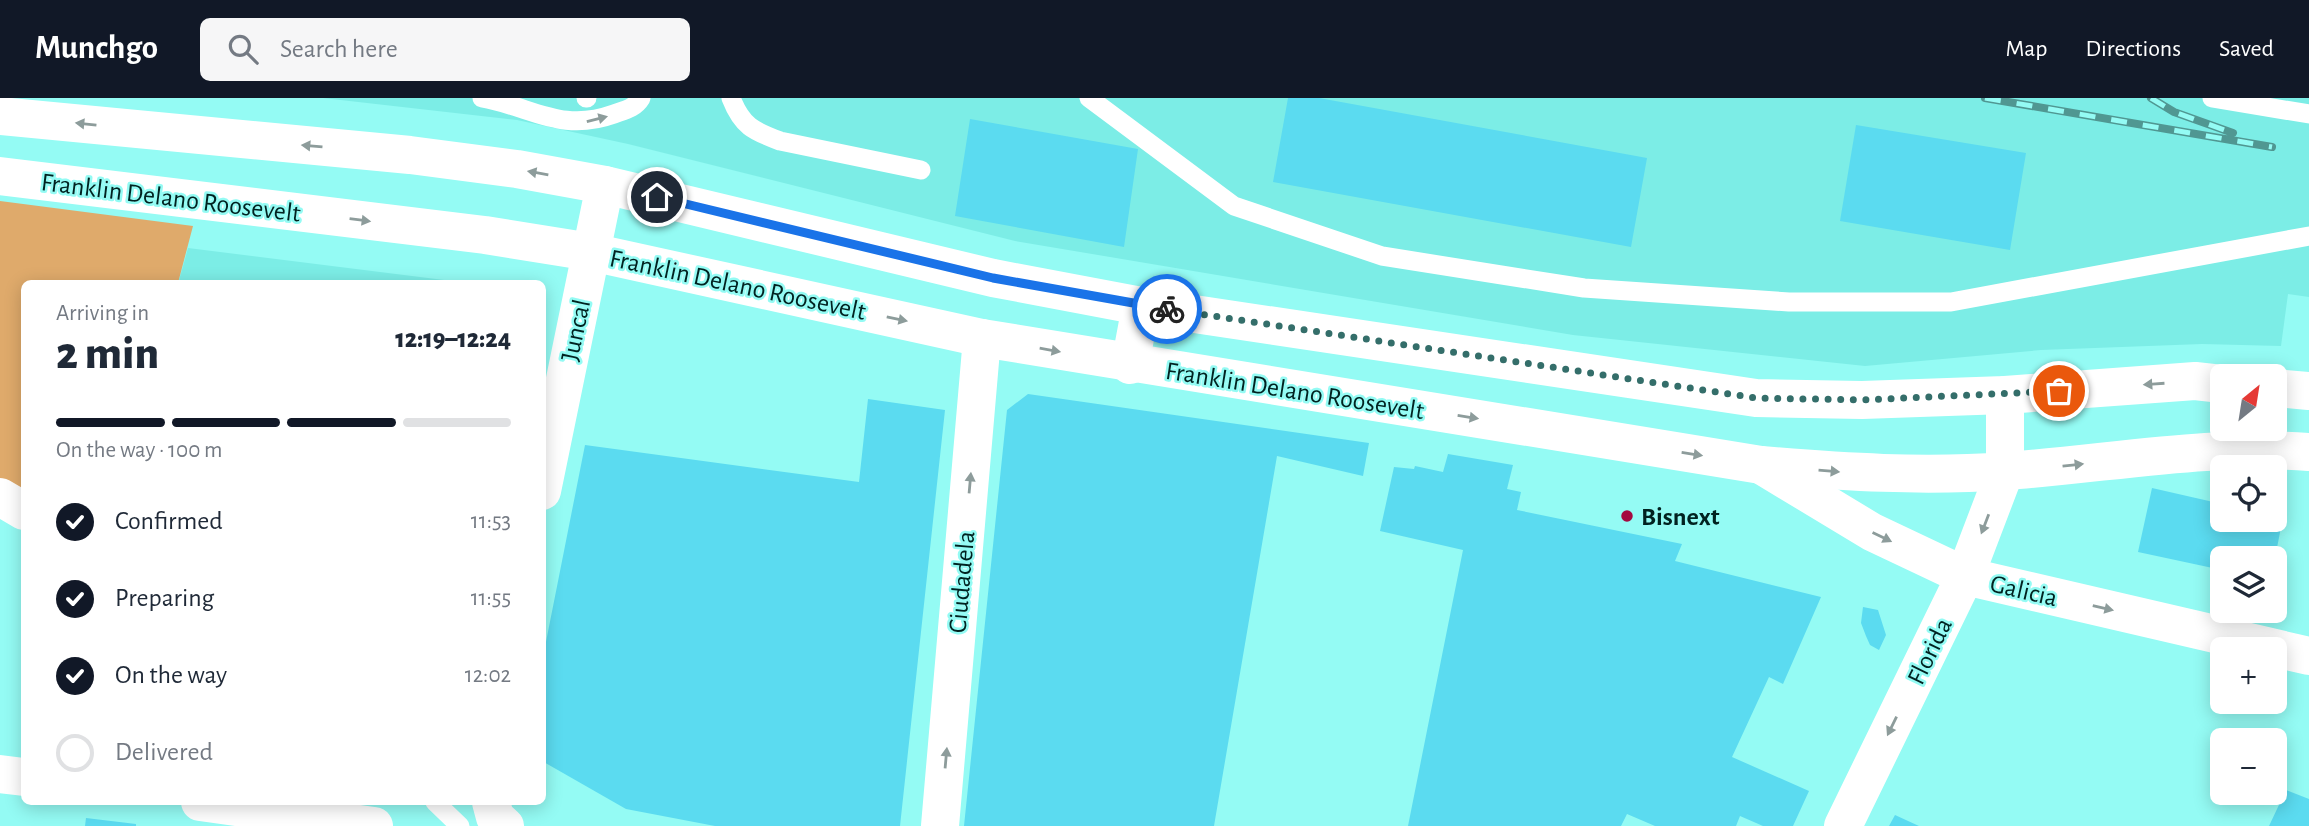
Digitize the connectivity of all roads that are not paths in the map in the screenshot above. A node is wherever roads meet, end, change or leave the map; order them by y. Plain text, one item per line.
1 (482, 98) edge
2 (538, 98) edge
3 (641, 98) edge
4 (731, 98) edge
5 (1089, 98) edge
6 (2212, 98) edge
7 (508, 103) junction
8 (2309, 114) edge
9 (0, 116) edge
10 (921, 170) dead end
11 (0, 176) edge
12 (605, 185) junction
13 (2309, 236) edge
14 (591, 252) junction
15 (1141, 306) junction
16 (982, 338) junction
17 (1130, 365) junction
18 (2210, 383) edge
19 (553, 385) edge
20 (2287, 389) edge
21 (2309, 391) edge
22 (2005, 395) junction
23 (546, 452) edge
24 (2309, 452) edge
25 (1761, 465) junction
26 (2005, 471) junction
27 (0, 497) edge
28 (21, 509) edge
29 (1965, 576) junction
30 (2309, 656) edge
31 (0, 774) edge
32 (21, 777) edge
33 (222, 805) edge
34 (438, 805) edge
35 (492, 805) edge
36 (374, 826) edge
37 (460, 826) edge
38 (505, 826) edge
39 (940, 826) edge
40 (1843, 826) edge

1 - 7 lane
2 - 7 lane
7 -> 3 lane
4 - 10 lane
5 - 13 lane
6 - 8 lane
12 -> 9 main road
11 -> 14 main road, Franklin Delano Roosevelt
12 - 14 main road, Franklin Delano Roosevelt
12 - 15 main road
14 -> 16 main road, Franklin Delano Roosevelt
14 - 19 main road, Juncal
15 - 17 main road
15 - 22 main road
16 -> 17 main road, Franklin Delano Roosevelt
39 -> 16 main road, Ciudadela
17 -> 25 main road, Franklin Delano Roosevelt
18 -> 22 main road
19 - 23 main road, Juncal
20 - 21 main road
22 - 26 main road
26 -> 24 main road, Franklin Delano Roosevelt
25 -> 26 main road, Franklin Delano Roosevelt
25 -> 29 main road, Galicia
26 -> 29 main road, Florida
27 - 28 main road
29 -> 30 main road, Galicia
29 -> 40 main road, Florida
31 - 32 main road
33 - 36 main road
34 - 37 lane
35 - 38 main road

